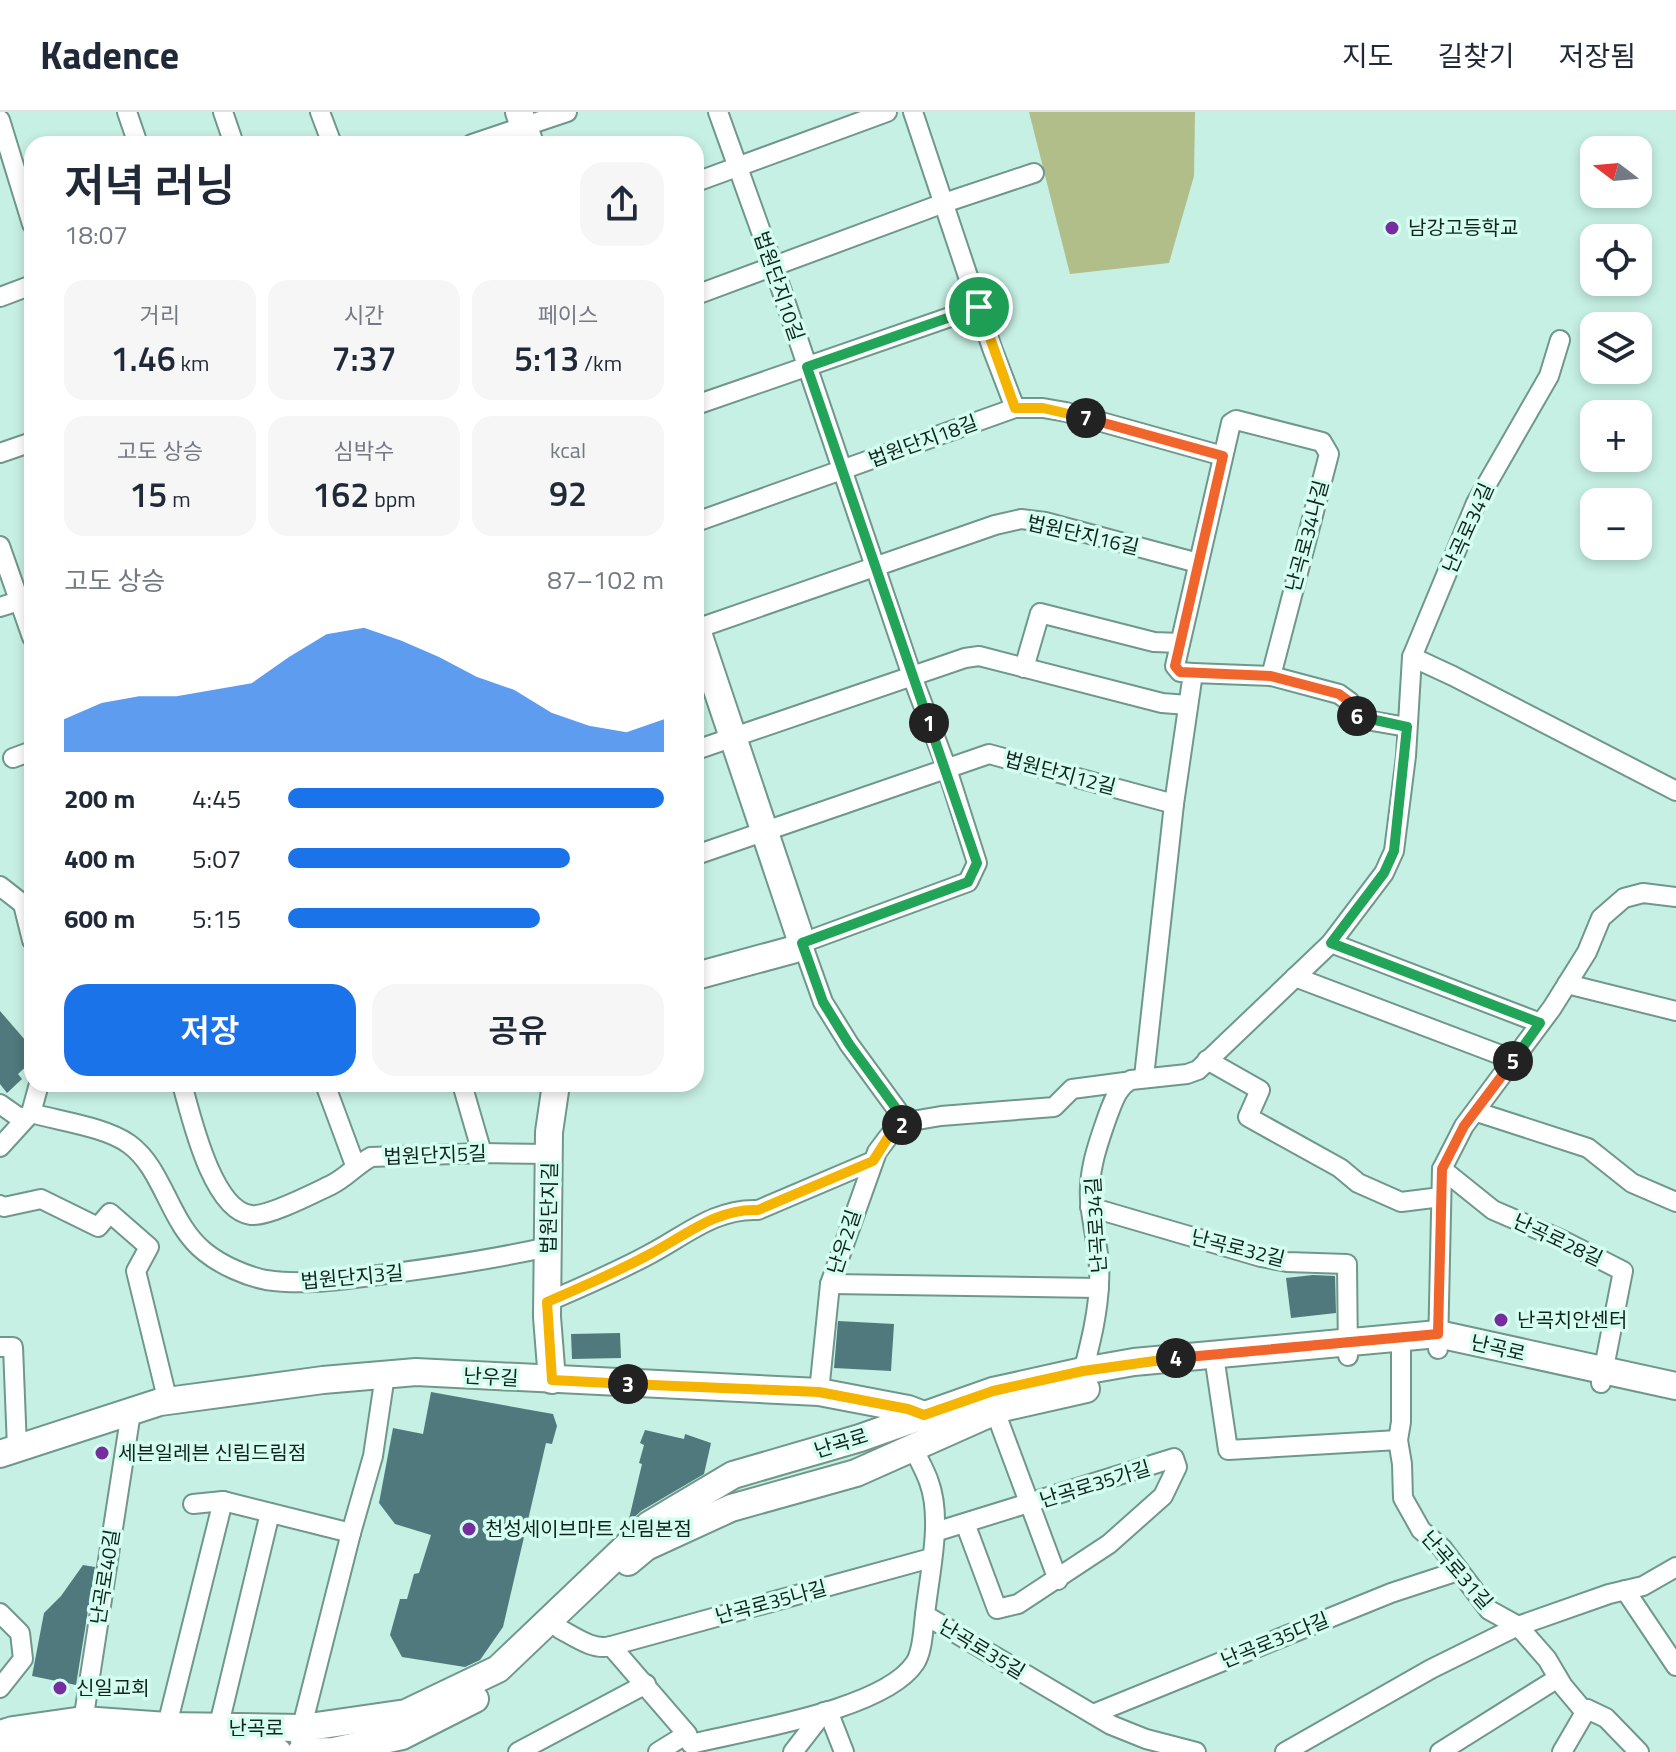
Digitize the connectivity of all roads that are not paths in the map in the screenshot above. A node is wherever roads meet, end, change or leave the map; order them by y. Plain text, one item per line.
1 (127, 112) edge
2 (223, 112) edge
3 (320, 112) edge
4 (567, 112) edge
5 (718, 112) edge
6 (887, 112) edge
7 (913, 112) edge
8 (0, 120) edge
9 (525, 127) edge
10 (135, 136) edge
11 (231, 136) edge
12 (329, 136) edge
13 (497, 136) edge
14 (737, 167) junction
15 (1034, 173) dead end
16 (704, 179) edge
17 (24, 198) edge
18 (944, 203) junction
19 (773, 265) junction
20 (24, 288) edge
21 (704, 292) edge
22 (0, 297) edge
23 (979, 307) junction
24 (1560, 340) dead end
25 (807, 367) junction
26 (704, 402) edge
27 (1015, 408) junction
28 (24, 445) edge
29 (0, 453) edge
30 (1223, 456) junction
31 (841, 470) junction
32 (704, 519) edge
33 (0, 546) edge
34 (1198, 563) junction
35 (874, 566) junction
36 (19, 601) junction
37 (0, 607) edge
38 (24, 615) edge
39 (704, 625) edge
40 (1180, 643) junction
41 (704, 652) edge
42 (1412, 657) junction
43 (1024, 668) junction
44 (1193, 673) junction
45 (912, 676) junction
46 (1271, 676) junction
47 (1188, 705) junction
48 (1407, 727) junction
49 (732, 738) junction
50 (704, 747) edge
51 (24, 754) edge
52 (13, 758) dead end
53 (947, 769) junction
54 (1676, 791) edge
55 (1174, 804) junction
56 (765, 832) junction
57 (704, 852) edge
58 (0, 886) edge
59 (1676, 897) edge
60 (24, 908) edge
61 (802, 943) junction
62 (1331, 943) junction
63 (704, 974) edge
64 (1295, 977) junction
65 (1567, 984) junction
66 (1676, 1011) edge
67 (1540, 1023) junction
68 (1207, 1060) junction
69 (1514, 1060) junction
70 (1144, 1077) junction
71 (1125, 1082) junction
72 (36, 1092) edge
73 (185, 1092) edge
74 (328, 1092) edge
75 (464, 1092) edge
76 (555, 1092) edge
77 (0, 1104) edge
78 (1477, 1112) junction
79 (28, 1116) junction
80 (906, 1122) junction
81 (0, 1147) edge
82 (482, 1153) junction
83 (549, 1154) junction
84 (873, 1161) junction
85 (355, 1165) junction
86 (1442, 1169) junction
87 (1441, 1197) junction
88 (1676, 1202) edge
89 (0, 1205) edge
90 (1090, 1207) junction
91 (548, 1247) junction
92 (830, 1284) junction
93 (1099, 1288) junction
94 (547, 1302) junction
95 (1438, 1341) junction
96 (1401, 1344) junction
97 (0, 1347) edge
98 (1348, 1348) junction
99 (1216, 1369) junction
100 (385, 1375) junction
101 (1602, 1377) junction
102 (552, 1380) junction
103 (1081, 1381) junction
104 (1676, 1386) edge
105 (819, 1392) junction
106 (1676, 1399) edge
107 (168, 1402) junction
108 (995, 1411) junction
109 (131, 1412) junction
110 (924, 1415) junction
111 (953, 1429) junction
112 (1398, 1440) junction
113 (913, 1447) junction
114 (8, 1451) edge
115 (223, 1501) junction
116 (193, 1504) dead end
117 (1030, 1504) junction
118 (270, 1513) junction
119 (965, 1523) junction
120 (935, 1532) junction
121 (351, 1533) junction
122 (931, 1558) junction
123 (1676, 1567) edge
124 (1458, 1571) junction
125 (1058, 1580) junction
126 (1625, 1590) junction
127 (0, 1613) edge
128 (925, 1615) junction
129 (1518, 1626) junction
130 (560, 1629) junction
131 (611, 1646) junction
132 (1676, 1666) edge
133 (1558, 1678) junction
134 (646, 1684) junction
135 (0, 1688) edge
136 (1587, 1709) junction
137 (826, 1712) junction
138 (1093, 1714) junction
139 (0, 1734) edge
140 (687, 1734) junction
141 (164, 1736) junction
142 (215, 1739) edge
143 (78, 1740) edge
144 (299, 1744) edge
145 (0, 1752) edge
146 (278, 1752) edge
147 (518, 1752) edge
148 (658, 1752) edge
149 (793, 1752) edge
150 (844, 1752) edge
151 (1196, 1752) edge
152 (1285, 1752) edge
153 (1440, 1752) edge
154 (1562, 1752) edge
155 (1639, 1752) edge

1 - 10 street
2 - 11 street
3 - 12 street
4 - 9 street
5 - 14 street, 법원단지10길
6 - 14 street
7 - 18 street
8 - 17 street
9 - 13 street
14 - 16 street
14 - 19 street, 법원단지10길
15 - 18 street
18 - 19 street
18 - 23 street
19 - 21 street
19 - 25 street, 법원단지10길
20 - 22 street
23 - 25 street
23 - 27 street
24 - 42 street, 난곡로34길
25 - 26 street
25 - 31 street, 법원단지10길
27 - 30 street, 법원단지18길
27 - 31 street, 법원단지18길
28 - 29 street
30 - 34 street, 난곡로34나길
30 - 46 street, 난곡로34나길
31 - 32 street, 법원단지18길
31 - 35 street, 법원단지10길
33 - 36 street
34 - 35 street, 법원단지16길
34 - 40 street, 난곡로34나길
35 - 39 street, 법원단지16길
35 - 45 street, 법원단지10길
36 - 37 street
36 - 38 street
40 - 43 street
40 - 44 street, 난곡로34나길
41 - 49 main road
42 - 48 street, 난곡로34길
42 - 54 street
43 - 45 street
43 - 47 street
44 - 46 street
44 - 47 street
45 - 49 street
45 - 53 street, 법원단지10길
46 - 48 street
47 - 55 street
48 - 62 street, 난곡로34길
49 - 50 street
49 - 56 main road
51 - 52 street
53 - 55 street, 법원단지12길
53 - 56 street, 법원단지12길
53 - 61 street, 법원단지10길
55 - 70 street
56 - 57 street
56 - 61 main road
58 - 60 street
59 - 65 street
61 - 63 main road
61 - 80 street
62 - 64 street, 난곡로34길
62 - 67 street
64 - 68 street, 난곡로34길
64 - 69 street
65 - 66 street
65 - 67 street
67 - 69 street
68 - 70 street, 난곡로34길
68 - 87 street
69 - 78 street
70 - 71 street, 난곡로34길
71 - 80 street
71 - 90 street, 난곡로34길
72 - 79 street
73 - 85 street, 법원단지5길
74 - 85 street
75 - 82 street
76 - 83 main road, 법원단지길
77 - 79 street, 법원단지3길
78 - 86 street
78 - 88 street
79 - 81 street
79 - 91 street, 법원단지3길
80 - 84 street, 난우2길
82 - 83 street, 법원단지5길
82 - 85 street, 법원단지5길
83 - 91 main road, 법원단지길
84 - 92 street, 난우2길
84 - 94 street
86 - 87 street
86 - 101 street, 난곡로28길
87 - 95 street
89 - 107 street
90 - 93 street, 난곡로34길
90 - 98 street, 난곡로32길
91 - 94 main road, 법원단지길
92 - 93 street
92 - 105 street, 난우2길
93 - 103 street, 난곡로34길
94 - 102 main road, 법원단지길
95 - 96 main road, 난곡로
95 - 101 main road, 난곡로
96 - 98 main road, 난곡로
96 - 112 street, 난곡로31길
97 - 114 street
98 - 99 main road, 난곡로
98 - 103 main road, 난곡로
99 - 103 main road, 난곡로
99 - 112 street
100 - 102 main road, 난우길
100 - 107 main road, 난우길
100 - 121 street
101 - 104 main road, 난곡로
101 - 106 main road, 난곡로
102 - 105 main road, 난우길
103 - 108 main road, 난곡로
103 - 110 main road, 난곡로
105 - 110 main road, 난우길
107 - 109 main road, 난우길
108 - 111 main road, 난곡로
108 - 117 street
109 - 114 main road, 난우길
109 - 143 street, 난곡로40길
110 - 111 main road, 난우길
110 - 144 main road, 난곡로
111 - 113 main road, 난곡로
112 - 124 street, 난곡로31길
113 - 120 street, 난곡로35길
113 - 130 main road, 난곡로
115 - 116 street
115 - 118 street
115 - 141 street
117 - 119 street, 난곡로35가길
117 - 125 street, 난곡로35가길
117 - 125 street, 난곡로35가길
118 - 121 street
118 - 142 street, 난곡로
119 - 120 street, 난곡로35가길
119 - 125 street, 난곡로35가길
120 - 122 street, 난곡로35길
121 - 144 street
122 - 128 street, 난곡로35길
122 - 131 street, 난곡로35나길
123 - 126 street
124 - 129 street, 난곡로31길
124 - 138 street, 난곡로35다길
126 - 129 street
126 - 132 street
127 - 135 street
128 - 137 street
128 - 138 street, 난곡로35길
129 - 133 street, 난곡로31길
129 - 152 street
130 - 131 street
130 - 144 main road, 난곡로
131 - 134 street
133 - 136 street, 난곡로31길
133 - 153 street
134 - 140 street
134 - 147 street
136 - 154 street
136 - 155 street, 난곡로31길
137 - 140 street
137 - 149 street
137 - 150 street
138 - 151 street, 난곡로35길
139 - 143 main road, 난곡로
140 - 148 street
141 - 142 main road, 난곡로
141 - 143 main road, 난곡로
142 - 144 main road, 난곡로
142 - 146 main road, 난곡로
143 - 145 main road, 난곡로

